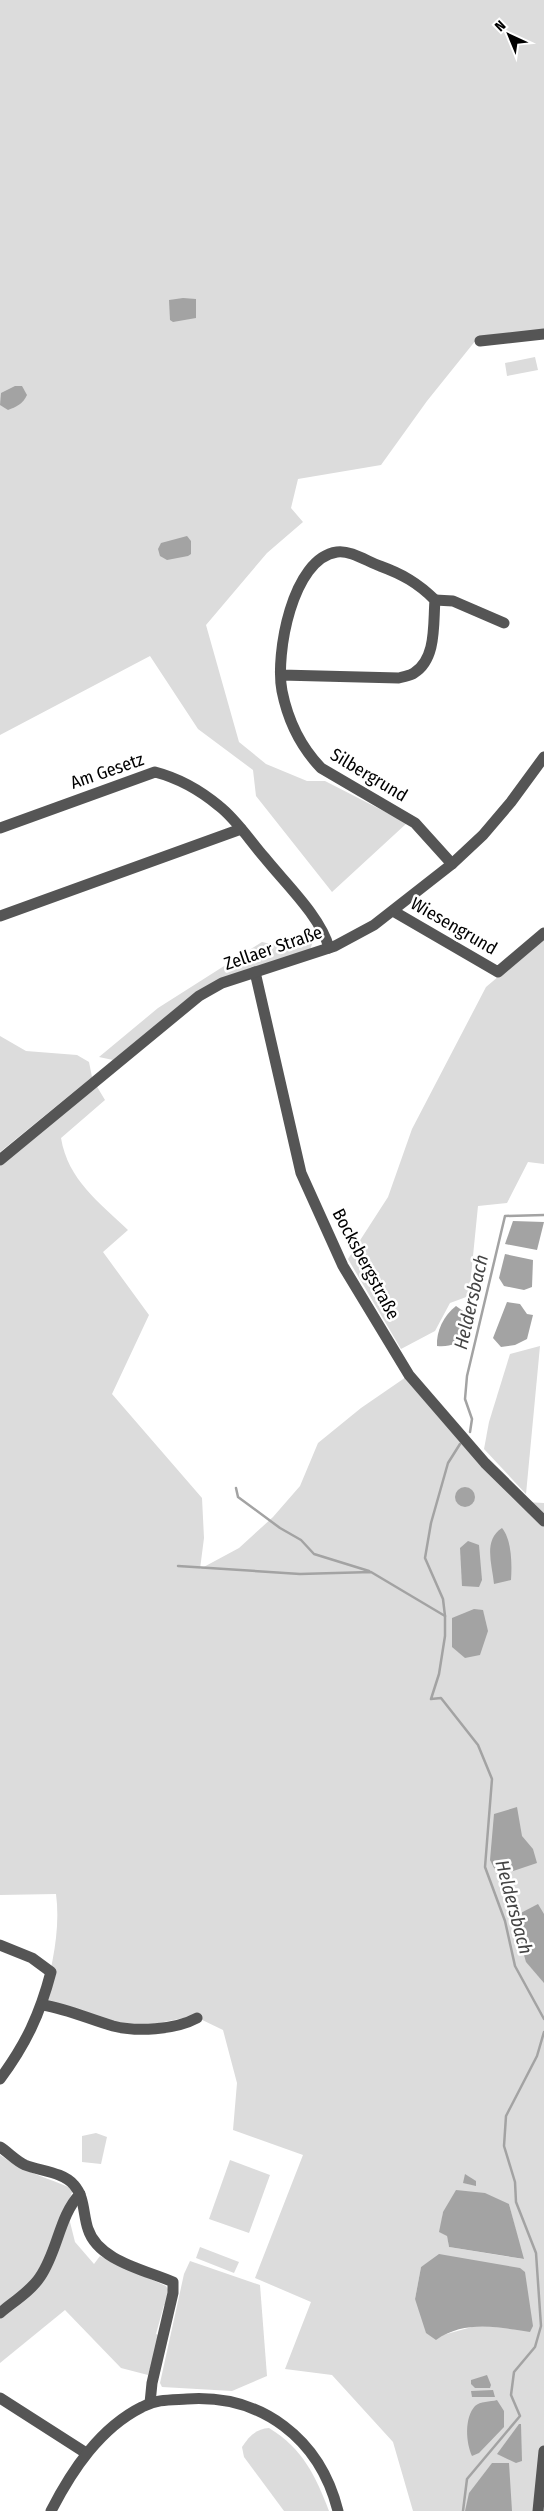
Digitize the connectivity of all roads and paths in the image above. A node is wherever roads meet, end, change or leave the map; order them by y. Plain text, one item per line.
1 (544, 334) edge
2 (480, 341) dead end
3 (435, 600) junction
4 (504, 623) dead end
5 (281, 674) junction
6 (544, 757) edge
7 (0, 828) edge
8 (241, 829) junction
9 (452, 864) junction
10 (393, 911) junction
11 (0, 916) edge
12 (544, 933) edge
13 (329, 948) junction
14 (256, 972) junction
15 (0, 1160) edge
16 (544, 1521) edge
17 (0, 1945) edge
18 (43, 2005) junction
19 (196, 2018) dead end
20 (0, 2078) edge
21 (0, 2147) edge
22 (80, 2194) junction
23 (0, 2313) edge
24 (0, 2398) edge
25 (150, 2403) junction
26 (544, 2451) edge
27 (86, 2453) junction
28 (51, 2511) edge
29 (338, 2511) edge
30 (538, 2511) edge

1 - 2 street
3 - 4 street
3 - 5 street
3 - 5 street, Silbergrund
5 - 9 street, Silbergrund
6 - 9 street, Zellaer Straße
7 - 8 street, Am Gesetz
8 - 11 street
8 - 13 street, Am Gesetz
9 - 10 street, Zellaer Straße
10 - 12 street, Wiesengrund
10 - 13 street, Zellaer Straße
13 - 14 street, Zellaer Straße
14 - 15 street, Zellaer Straße
14 - 16 street, Bocksbergstraße
17 - 18 street
18 - 19 street
18 - 20 street
21 - 22 street
22 - 23 street
22 - 25 street
24 - 27 street
25 - 27 street
25 - 29 street
26 - 30 street
27 - 28 street

